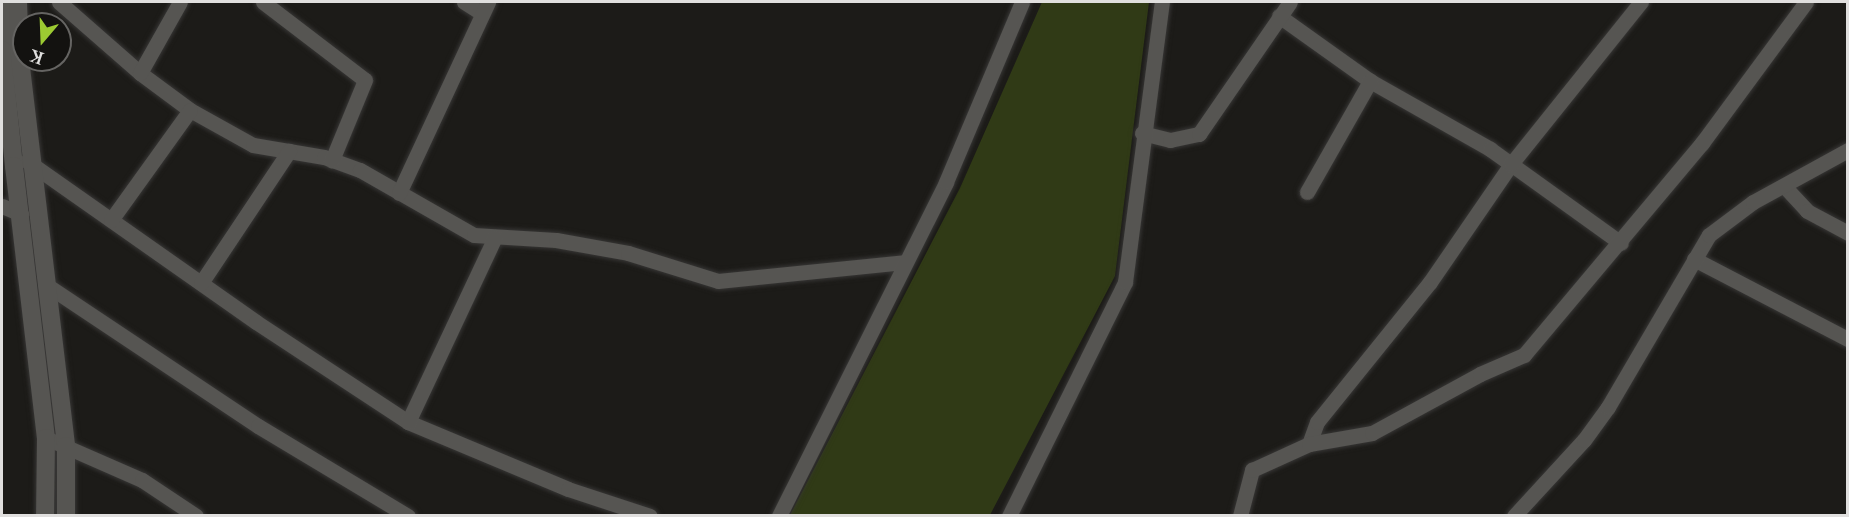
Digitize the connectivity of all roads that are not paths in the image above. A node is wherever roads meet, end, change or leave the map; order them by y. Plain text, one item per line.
1 (3, 2) edge
2 (18, 2) edge
3 (58, 2) edge
4 (180, 2) edge
5 (263, 2) edge
6 (464, 2) edge
7 (1022, 2) edge
8 (1162, 2) edge
9 (1290, 2) edge
10 (1641, 2) edge
11 (1806, 2) edge
12 (484, 7) edge
13 (1279, 16) junction
14 (2, 50) edge
15 (140, 73) junction
16 (1370, 81) junction
17 (190, 110) junction
18 (1142, 133) junction
19 (12, 150) junction
20 (1848, 150) edge
21 (290, 151) junction
22 (332, 160) junction
23 (1511, 164) junction
24 (36, 168) junction
25 (1784, 186) junction
26 (1306, 192) dead end
27 (399, 193) junction
28 (2, 206) edge
29 (21, 214) junction
30 (111, 220) junction
31 (1848, 232) edge
32 (495, 237) junction
33 (1622, 243) junction
34 (1694, 259) junction
35 (904, 262) junction
36 (201, 283) junction
37 (45, 284) junction
38 (1848, 339) edge
39 (408, 422) junction
40 (46, 438) junction
41 (1309, 444) junction
42 (66, 446) junction
43 (387, 510) edge
44 (45, 516) edge
45 (66, 516) edge
46 (196, 516) edge
47 (408, 516) edge
48 (650, 516) edge
49 (779, 516) edge
50 (1009, 516) edge
51 (1240, 516) edge
52 (1515, 516) edge

1 - 14 street
2 - 24 street
3 - 15 street
4 - 15 street
5 - 22 street
6 - 12 street
7 - 35 street
8 - 18 street
9 - 13 street
10 - 23 street
11 - 33 street
12 - 27 street
13 - 16 street
13 - 18 street
14 - 19 street
15 - 17 street
16 - 23 street
16 - 26 street
17 - 21 street
17 - 30 street
18 - 50 street
19 - 24 street
19 - 29 street
20 - 25 street
21 - 22 street
21 - 36 street
22 - 27 street
23 - 33 street
23 - 41 street
24 - 30 street
24 - 37 street
25 - 31 street
25 - 34 street
27 - 32 street
28 - 29 street
29 - 40 street
30 - 36 street
32 - 35 street
32 - 39 street
33 - 41 street
34 - 38 street
34 - 52 street
35 - 49 street
36 - 39 street
37 - 42 street
37 - 43 street
39 - 48 street
40 - 42 street
40 - 44 street
41 - 51 street
42 - 45 street
42 - 46 street
43 - 47 street

